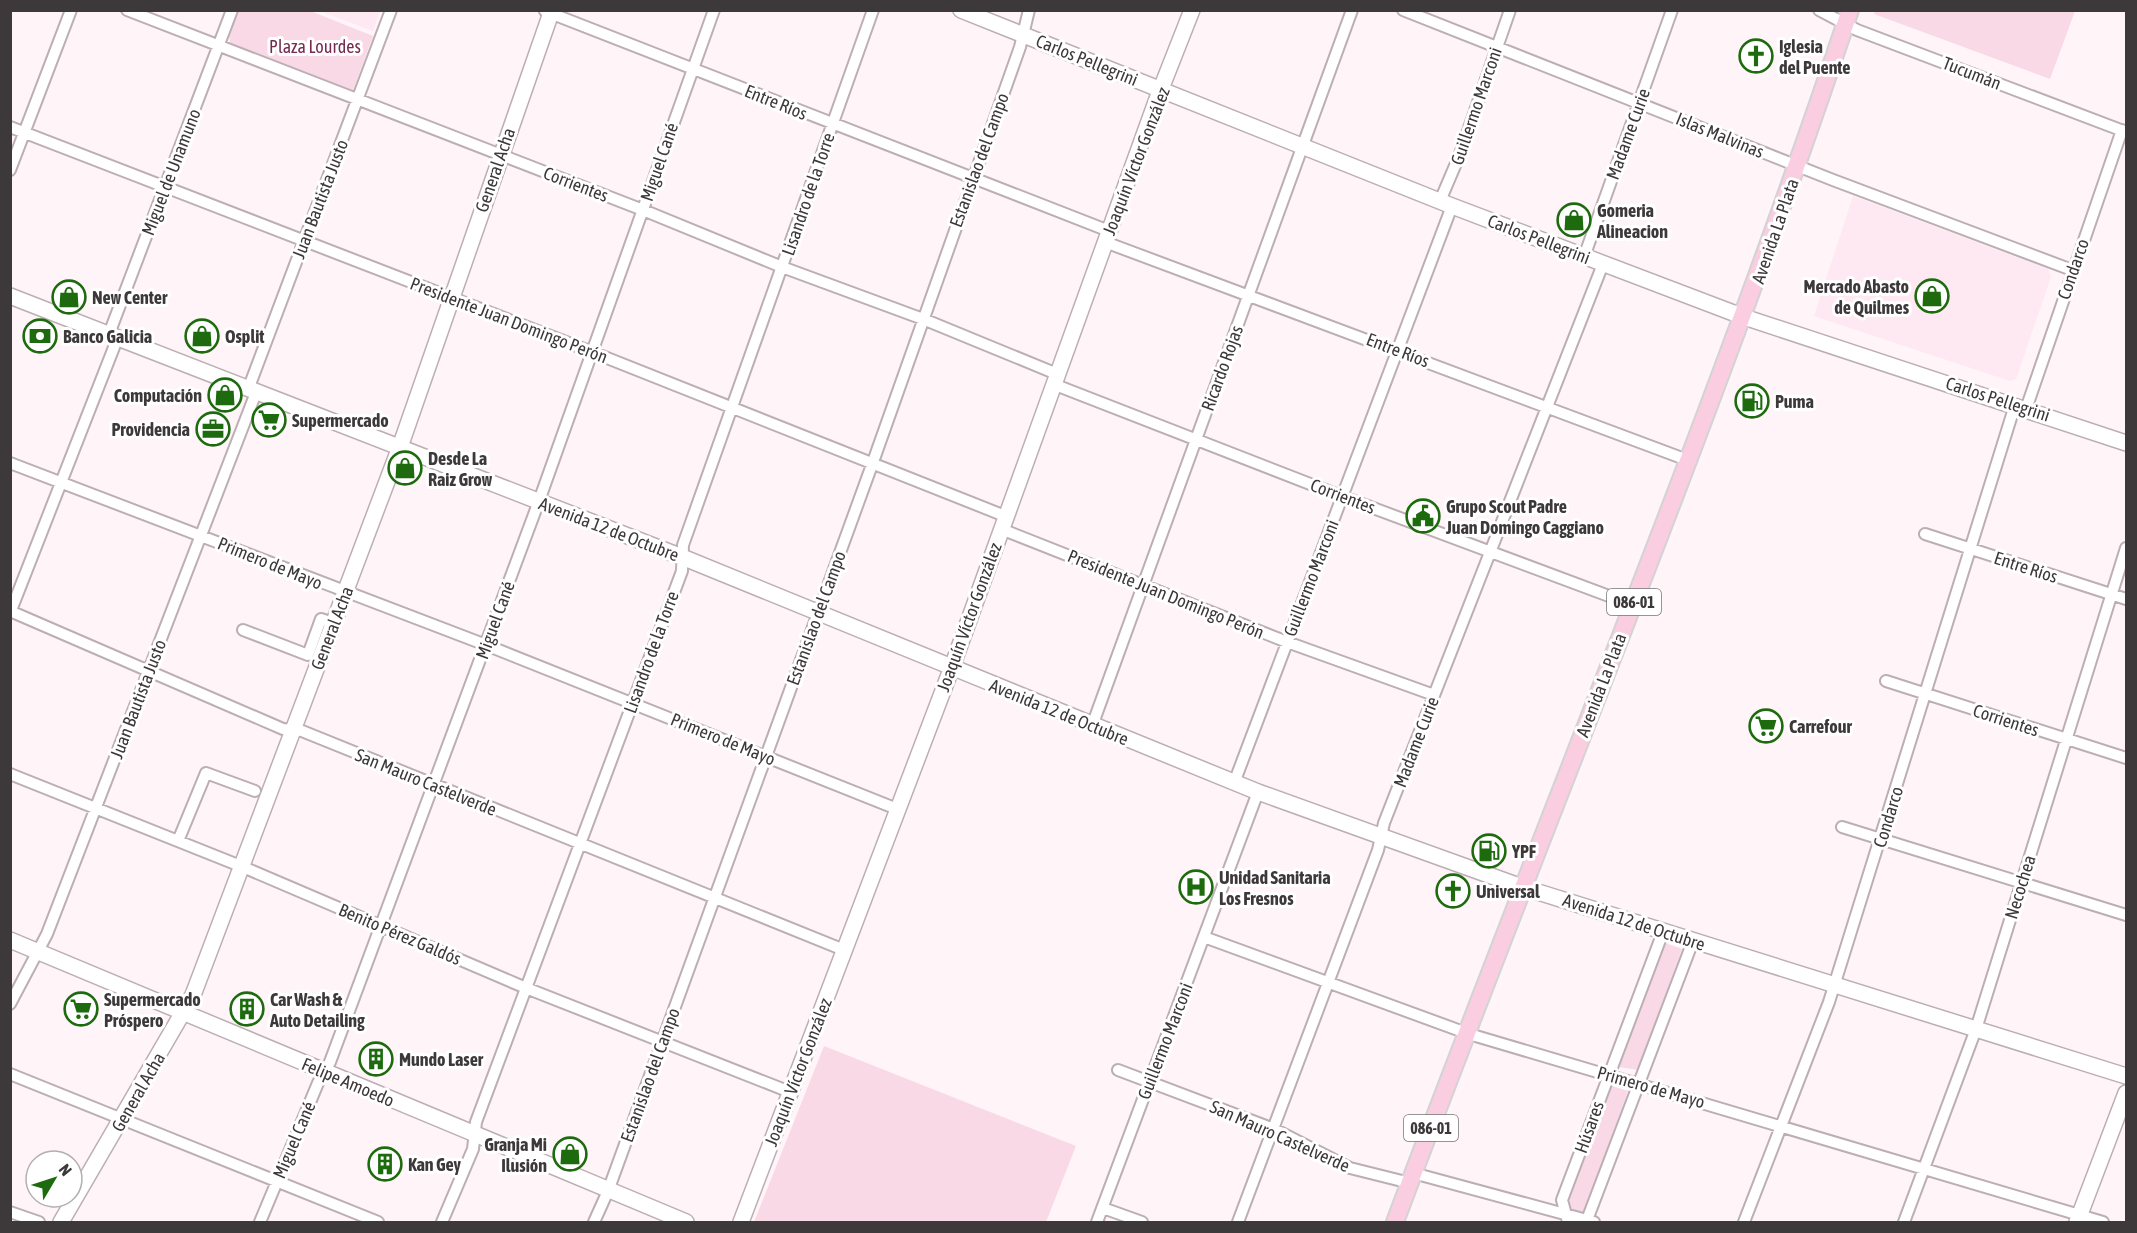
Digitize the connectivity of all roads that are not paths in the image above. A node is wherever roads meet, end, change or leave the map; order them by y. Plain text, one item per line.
1 (71, 10) edge
2 (128, 10) edge
3 (232, 10) edge
4 (391, 10) edge
5 (714, 10) edge
6 (873, 10) edge
7 (961, 10) edge
8 (1029, 10) edge
9 (1192, 10) edge
10 (1352, 10) edge
11 (1403, 10) edge
12 (1510, 10) edge
13 (1672, 10) edge
14 (1819, 10) edge
15 (549, 11) edge
16 (1848, 17) edge
17 (1022, 34) junction
18 (219, 46) junction
19 (1496, 48) junction
20 (692, 69) junction
21 (1161, 90) junction
22 (357, 100) junction
23 (1639, 103) junction
24 (832, 124) junction
25 (10, 127) edge
26 (2124, 131) edge
27 (25, 133) junction
28 (1302, 146) junction
29 (500, 155) junction
30 (1798, 166) junction
31 (10, 170) edge
32 (972, 178) junction
33 (165, 187) junction
34 (1446, 203) junction
35 (643, 210) junction
36 (1107, 236) junction
37 (304, 241) junction
38 (1584, 257) junction
39 (1603, 264) junction
40 (783, 267) junction
41 (2072, 270) junction
42 (1249, 295) junction
43 (10, 296) edge
44 (450, 297) junction
45 (1744, 317) junction
46 (924, 319) junction
47 (114, 335) junction
48 (1398, 350) junction
49 (592, 352) junction
50 (1055, 379) junction
51 (253, 388) junction
52 (2020, 407) junction
53 (732, 408) junction
54 (1546, 408) junction
55 (1196, 440) junction
56 (2127, 442) edge
57 (400, 447) junction
58 (1690, 461) junction
59 (873, 462) junction
60 (10, 463) edge
61 (60, 483) junction
62 (1341, 496) junction
63 (539, 501) junction
64 (1003, 523) junction
65 (1925, 534) dead end
66 (200, 535) junction
67 (2127, 548) edge
68 (1970, 549) junction
69 (1491, 551) junction
70 (682, 557) junction
71 (1142, 584) junction
72 (345, 592) junction
73 (2112, 594) junction
74 (2127, 599) edge
75 (1633, 605) junction
76 (11, 612) edge
77 (819, 612) junction
78 (333, 623) junction
79 (243, 630) dead end
80 (1287, 642) junction
81 (486, 645) junction
82 (952, 667) junction
83 (149, 670) junction
84 (1886, 681) dead end
85 (1926, 693) junction
86 (1434, 695) junction
87 (633, 702) junction
88 (1092, 726) junction
89 (293, 730) junction
90 (2066, 739) junction
91 (766, 757) junction
92 (2127, 758) edge
93 (10, 774) edge
94 (1234, 783) junction
95 (433, 786) junction
96 (255, 791) dead end
97 (1258, 792) junction
98 (95, 808) junction
99 (897, 808) junction
100 (1842, 827) dead end
101 (1381, 837) junction
102 (1880, 840) junction
103 (178, 841) junction
104 (579, 845) junction
105 (243, 867) junction
106 (2021, 883) junction
107 (1522, 887) junction
108 (714, 898) junction
109 (2127, 915) edge
110 (380, 926) junction
111 (1663, 932) junction
112 (1204, 938) junction
113 (10, 940) edge
114 (1693, 941) junction
115 (844, 950) junction
116 (39, 951) junction
117 (1328, 983) junction
118 (1835, 986) junction
119 (526, 988) junction
120 (10, 1004) edge
121 (184, 1013) junction
122 (1976, 1029) junction
123 (1469, 1034) junction
124 (663, 1041) junction
125 (1118, 1070) dead end
126 (324, 1072) junction
127 (10, 1074) edge
128 (1609, 1074) junction
129 (2127, 1076) edge
130 (1150, 1082) junction
131 (1638, 1083) junction
132 (790, 1092) junction
133 (2127, 1093) edge
134 (124, 1118) junction
135 (1781, 1125) junction
136 (1274, 1129) junction
137 (474, 1136) junction
138 (1925, 1169) junction
139 (1411, 1178) junction
140 (277, 1181) junction
141 (608, 1191) junction
142 (1103, 1208) junction
143 (10, 1212) edge
144 (1567, 1219) edge
145 (2079, 1219) edge
146 (1591, 1221) edge
147 (39, 1222) edge
148 (61, 1222) edge
149 (260, 1222) edge
150 (378, 1222) edge
151 (442, 1222) edge
152 (594, 1222) edge
153 (686, 1222) edge
154 (741, 1222) edge
155 (1097, 1222) edge
156 (1142, 1222) edge
157 (1238, 1222) edge
158 (1395, 1222) edge
159 (1744, 1222) edge
160 (1904, 1222) edge
161 (2103, 1222) edge

1 - 27 street
2 - 18 street, Corrientes
3 - 18 street, Miguel de Unamuno
4 - 22 street, Juan Bautista Justo
5 - 20 street, Miguel Cané
6 - 24 street, Lisandro de la Torre
7 - 17 street, Carlos Pellegrini
8 - 17 street, Estanislao del Campo
9 - 21 street, Joaquín Víctor González
10 - 28 street, Ricardo Rojas
11 - 19 street, Islas Malvinas
12 - 19 street, Guillermo Marconi
13 - 23 street, Madame Curie
14 - 16 street, Tucumán
15 - 20 street, Entre Ríos
15 - 29 street, General Acha
16 - 26 street, Tucumán
16 - 30 main road, Avenida La Plata / 086-01
17 - 21 street, Carlos Pellegrini
17 - 32 street, Estanislao del Campo
18 - 22 street, Corrientes
18 - 33 street, Miguel de Unamuno
19 - 23 street, Islas Malvinas
19 - 34 street, Guillermo Marconi
20 - 24 street, Entre Ríos
20 - 35 street, Miguel Cané
21 - 28 street, Carlos Pellegrini
21 - 36 street, Joaquín Víctor González
22 - 29 street, Corrientes
22 - 37 street, Juan Bautista Justo
23 - 30 street, Islas Malvinas
23 - 38 street, Madame Curie
24 - 32 street, Entre Ríos
24 - 40 street, Lisandro de la Torre
25 - 27 street, Presidente Juan Domingo Perón
26 - 41 street, Condarco
27 - 31 street
27 - 33 street, Presidente Juan Domingo Perón
28 - 34 street, Carlos Pellegrini
28 - 42 street, Ricardo Rojas
29 - 35 street, Corrientes
29 - 44 street, General Acha
30 - 41 street, Islas Malvinas
30 - 45 main road, Avenida La Plata / 086-01
32 - 36 street, Entre Ríos
32 - 46 street, Estanislao del Campo
33 - 37 street, Presidente Juan Domingo Perón
33 - 47 street, Miguel de Unamuno
34 - 38 street, Carlos Pellegrini
34 - 48 street, Guillermo Marconi
35 - 40 street, Corrientes
35 - 49 street, Miguel Cané
36 - 42 street, Entre Ríos
36 - 50 street, Joaquín Víctor González
37 - 44 street, Presidente Juan Domingo Perón
37 - 51 street, Juan Bautista Justo
38 - 39 street, Carlos Pellegrini
39 - 45 street, Carlos Pellegrini
39 - 54 street, Madame Curie
40 - 46 street, Corrientes
40 - 53 street, Lisandro de la Torre
41 - 52 street, Condarco
42 - 48 street, Entre Ríos
42 - 55 street, Ricardo Rojas
43 - 47 street, Avenida 12 de Octubre
44 - 49 street, Presidente Juan Domingo Perón
44 - 57 street, General Acha
45 - 52 street, Carlos Pellegrini
45 - 58 main road, Avenida La Plata / 086-01
46 - 50 street, Corrientes
46 - 59 street, Estanislao del Campo
47 - 51 street, Avenida 12 de Octubre
47 - 61 street, Miguel de Unamuno
48 - 54 street, Entre Ríos
48 - 62 street, Guillermo Marconi
49 - 53 street, Presidente Juan Domingo Perón
49 - 63 street, Miguel Cané
50 - 55 street, Corrientes
50 - 64 street, Joaquín Víctor González
51 - 57 street, Avenida 12 de Octubre
51 - 66 street, Juan Bautista Justo
52 - 56 street, Carlos Pellegrini
52 - 68 street, Condarco
53 - 59 street, Presidente Juan Domingo Perón
53 - 70 street, Lisandro de la Torre
54 - 58 street, Entre Ríos
54 - 69 street, Madame Curie
55 - 62 street, Corrientes
55 - 71 street, Ricardo Rojas
57 - 63 street, Avenida 12 de Octubre
57 - 72 street, General Acha
58 - 75 main road, Avenida La Plata / 086-01
59 - 64 street, Presidente Juan Domingo Perón
59 - 77 street, Estanislao del Campo
60 - 61 street, Primero de Mayo
61 - 66 street, Primero de Mayo
61 - 76 street, Miguel de Unamuno
62 - 69 street, Corrientes
62 - 80 street, Guillermo Marconi
63 - 70 street, Avenida 12 de Octubre
63 - 81 street, Miguel Cané
64 - 71 street, Presidente Juan Domingo Perón
64 - 82 street, Joaquín Víctor González
65 - 68 street, Entre Ríos
66 - 72 street, Primero de Mayo
66 - 83 street, Juan Bautista Justo
67 - 73 street, Necochea
68 - 73 street, Entre Ríos
68 - 85 street, Condarco
69 - 75 street, Corrientes
69 - 86 street, Madame Curie
70 - 77 street, Avenida 12 de Octubre
70 - 87 street, Lisandro de la Torre
71 - 80 street, Presidente Juan Domingo Perón
71 - 88 street, Ricardo Rojas
72 - 78 street, General Acha
72 - 81 street, Primero de Mayo
73 - 74 street, Entre Ríos
73 - 90 street, Necochea
75 - 107 main road, Avenida La Plata / 086-01
76 - 83 street, San Mauro Castelverde
77 - 82 street, Avenida 12 de Octubre
77 - 91 street, Estanislao del Campo
78 - 79 street
78 - 89 street, General Acha
80 - 86 street, Presidente Juan Domingo Perón
80 - 94 street, Guillermo Marconi
81 - 87 street, Primero de Mayo
81 - 95 street, Miguel Cané
82 - 88 street, Avenida 12 de Octubre
82 - 99 street, Joaquín Víctor González
83 - 89 street, San Mauro Castelverde
83 - 98 street, Juan Bautista Justo
84 - 85 street, Corrientes
85 - 90 street, Corrientes
85 - 102 street, Condarco
86 - 101 street, Madame Curie
87 - 91 street, Primero de Mayo
87 - 104 street, Lisandro de la Torre
88 - 94 street, Avenida 12 de Octubre
89 - 95 street, San Mauro Castelverde
89 - 105 street, General Acha
90 - 92 street, Corrientes
90 - 106 street, Necochea
91 - 99 street, Primero de Mayo
91 - 108 street, Estanislao del Campo
93 - 98 street, Benito Pérez Galdós
94 - 97 street, Avenida 12 de Octubre
95 - 104 street, San Mauro Castelverde
95 - 110 street, Miguel Cané
96 - 103 street
97 - 101 street, Avenida 12 de Octubre
97 - 112 street, Guillermo Marconi
98 - 103 street, Benito Pérez Galdós
98 - 116 street, Juan Bautista Justo
99 - 115 street, Joaquín Víctor González
100 - 102 street
101 - 107 street, Avenida 12 de Octubre
101 - 117 street, Madame Curie
102 - 106 street
102 - 118 street, Condarco
103 - 105 street, Benito Pérez Galdós
104 - 108 street, San Mauro Castelverde
104 - 119 street, Lisandro de la Torre
105 - 110 street, Benito Pérez Galdós
105 - 121 street, General Acha
106 - 109 street
106 - 122 street, Necochea
107 - 111 street, Avenida 12 de Octubre
107 - 123 main road, Avenida La Plata / 086-01
108 - 115 street, San Mauro Castelverde
108 - 124 street, Estanislao del Campo
110 - 119 street, Benito Pérez Galdós
110 - 126 street, Miguel Cané
111 - 114 street, Avenida 12 de Octubre
111 - 128 street, Húsares
112 - 117 street, Primero de Mayo
112 - 130 street, Guillermo Marconi
113 - 116 street, Felipe Amoedo
114 - 118 street, Avenida 12 de Octubre
114 - 131 street, Húsares
115 - 132 street, Joaquín Víctor González
116 - 120 street, Juan Bautista Justo
116 - 121 street, Felipe Amoedo
117 - 123 street, Primero de Mayo
117 - 136 street, Madame Curie
118 - 122 street, Avenida 12 de Octubre
118 - 135 street, Condarco
119 - 124 street, Benito Pérez Galdós
119 - 137 street, Lisandro de la Torre
121 - 126 street, Felipe Amoedo
121 - 134 street, General Acha
122 - 129 street, Avenida 12 de Octubre
122 - 138 street, Necochea
123 - 128 street, Primero de Mayo
123 - 139 main road, Avenida La Plata / 086-01
124 - 132 street, Benito Pérez Galdós
124 - 141 street, Estanislao del Campo
125 - 130 street, San Mauro Castelverde
126 - 137 street, Felipe Amoedo
126 - 140 street, Miguel Cané
127 - 134 street
128 - 131 street, Primero de Mayo
128 - 144 street, Húsares
130 - 136 street, San Mauro Castelverde
130 - 142 street, Guillermo Marconi
131 - 135 street, Primero de Mayo
131 - 146 street, Húsares
132 - 154 street, Joaquín Víctor González
133 - 145 street
134 - 140 street
134 - 148 street, General Acha
135 - 138 street, Primero de Mayo
135 - 159 street, Condarco
136 - 139 street, San Mauro Castelverde
136 - 157 street, Madame Curie
137 - 141 street, Felipe Amoedo
137 - 151 street, Lisandro de la Torre
138 - 145 street, Primero de Mayo
138 - 160 street, Necochea
139 - 144 street, San Mauro Castelverde
139 - 158 main road, Avenida La Plata / 086-01
140 - 149 street, Miguel Cané
140 - 150 street
141 - 152 street, Estanislao del Campo
141 - 153 street, Felipe Amoedo
142 - 155 street, Guillermo Marconi
142 - 156 street
143 - 147 street
144 - 146 street, San Mauro Castelverde
145 - 161 street, Primero de Mayo

